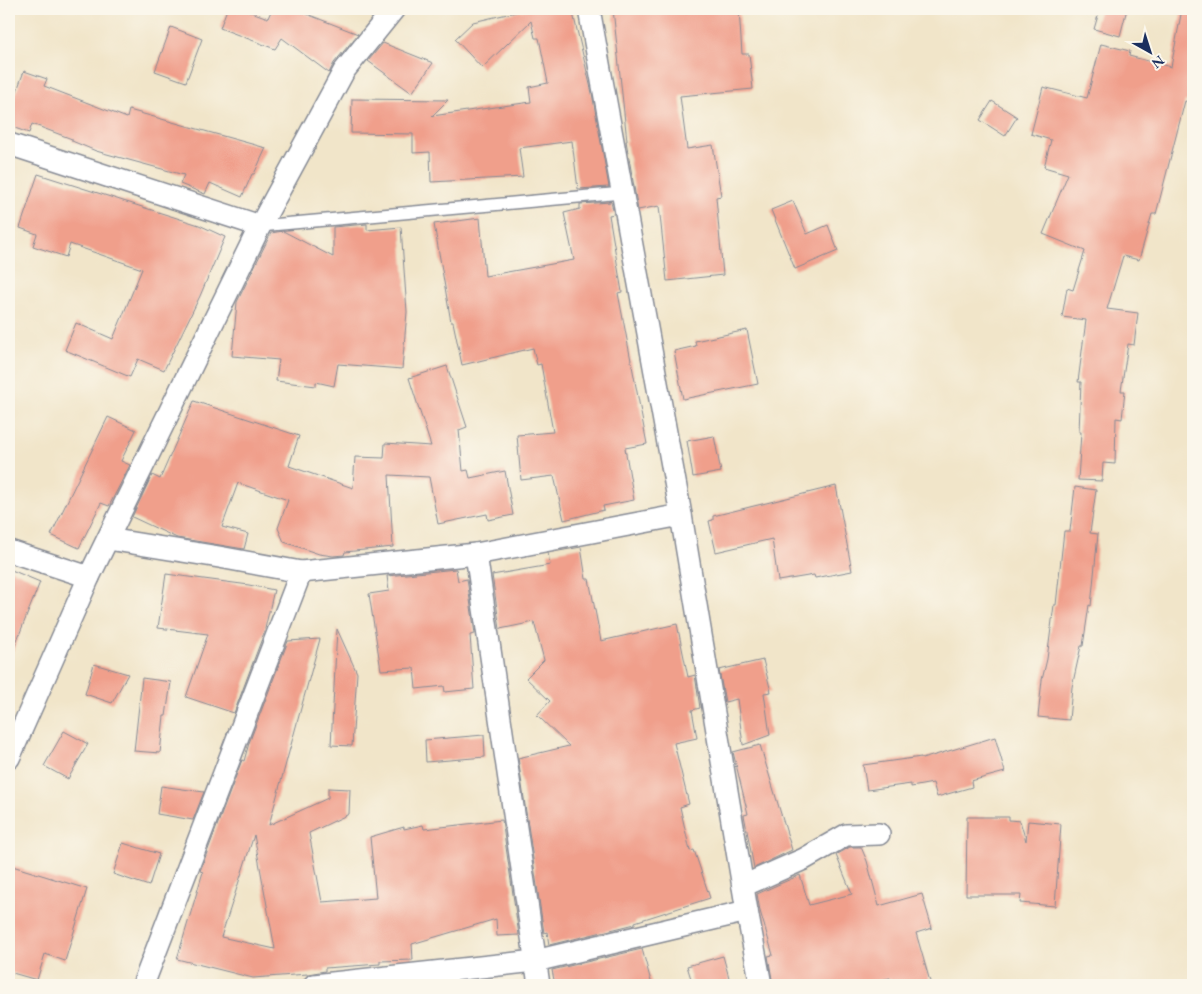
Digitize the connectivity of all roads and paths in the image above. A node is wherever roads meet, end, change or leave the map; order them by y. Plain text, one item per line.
1 (394, 9) edge
2 (589, 9) edge
3 (9, 144) edge
4 (622, 193) junction
5 (260, 226) junction
6 (681, 515) junction
7 (108, 540) junction
8 (9, 552) edge
9 (476, 554) junction
10 (301, 572) junction
11 (90, 577) junction
12 (9, 758) edge
13 (879, 834) dead end
14 (743, 886) junction
15 (747, 911) junction
16 (535, 961) junction
17 (143, 985) edge
18 (314, 985) edge
19 (539, 985) edge
20 (761, 985) edge

1 - 5 street
2 - 4 street
3 - 5 street
4 - 5 lane
4 - 6 street
5 - 7 street
6 - 9 street
6 - 14 street
7 - 10 street
7 - 11 street
8 - 11 street
9 - 10 street
9 - 16 street
10 - 17 street
11 - 12 street
13 - 14 street
14 - 15 street
15 - 16 street
15 - 20 street
16 - 18 street
16 - 19 street

